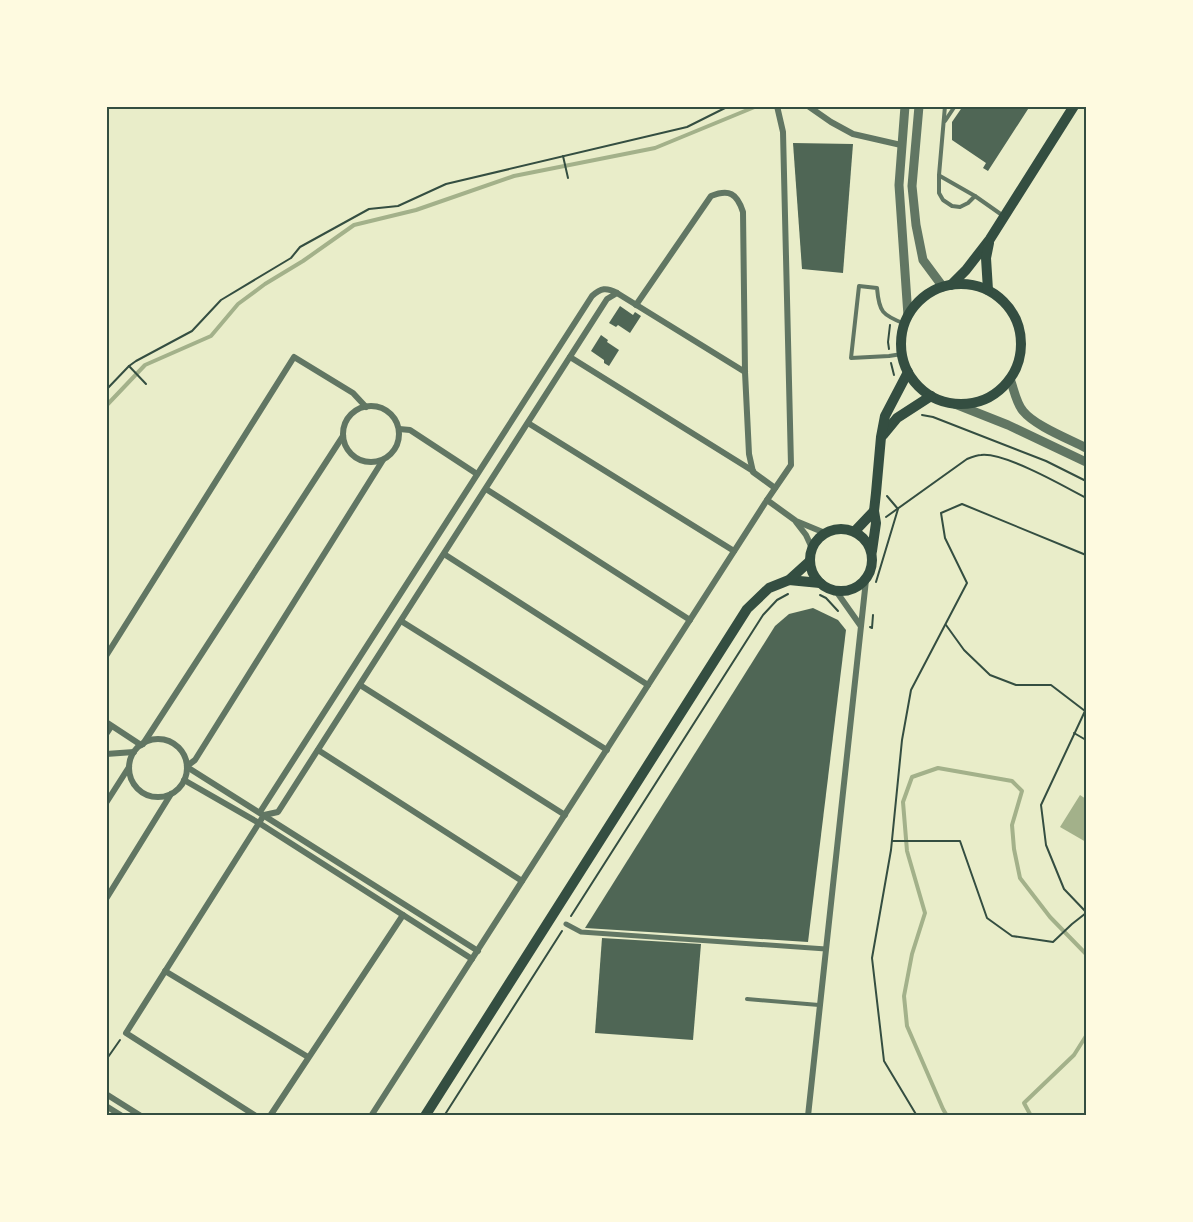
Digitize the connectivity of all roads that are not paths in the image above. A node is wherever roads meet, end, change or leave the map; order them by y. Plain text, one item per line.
1 (777, 106) edge
2 (808, 106) edge
3 (905, 106) edge
4 (920, 106) edge
5 (945, 106) edge
6 (955, 106) edge
7 (1074, 106) edge
8 (944, 123) junction
9 (901, 145) junction
10 (939, 176) junction
11 (975, 196) junction
12 (1004, 217) junction
13 (990, 239) junction
14 (947, 286) junction
15 (988, 290) junction
16 (617, 293) junction
17 (636, 305) junction
18 (907, 320) junction
19 (902, 354) junction
20 (570, 357) junction
21 (745, 372) junction
22 (908, 372) junction
23 (1010, 379) junction
24 (931, 396) junction
25 (955, 404) junction
26 (366, 407) junction
27 (528, 423) junction
28 (399, 429) junction
29 (343, 436) junction
30 (881, 437) junction
31 (1086, 448) edge
32 (383, 460) junction
33 (1086, 462) edge
34 (753, 472) junction
35 (477, 474) junction
36 (775, 488) junction
37 (486, 489) junction
38 (767, 501) junction
39 (874, 511) junction
40 (795, 521) junction
41 (855, 531) junction
42 (825, 533) junction
43 (812, 548) junction
44 (734, 551) junction
45 (872, 552) junction
46 (444, 554) junction
47 (810, 561) junction
48 (789, 580) junction
49 (866, 580) junction
50 (818, 589) junction
51 (836, 591) junction
52 (690, 620) junction
53 (401, 621) junction
54 (861, 626) junction
55 (106, 656) edge
56 (360, 685) junction
57 (648, 685) junction
58 (109, 724) edge
59 (106, 735) edge
60 (142, 744) junction
61 (318, 750) junction
62 (607, 750) junction
63 (134, 752) junction
64 (106, 754) edge
65 (187, 766) junction
66 (129, 767) junction
67 (184, 780) junction
68 (171, 794) junction
69 (106, 803) edge
70 (262, 814) junction
71 (565, 815) junction
72 (259, 822) junction
73 (522, 881) junction
74 (106, 899) edge
75 (403, 915) junction
76 (566, 924) road end
77 (826, 950) junction
78 (478, 951) junction
79 (472, 959) junction
80 (165, 971) junction
81 (747, 999) dead end
82 (820, 1005) junction
83 (308, 1057) junction
84 (106, 1094) edge
85 (106, 1106) edge
86 (122, 1116) edge
87 (141, 1116) edge
88 (256, 1116) edge
89 (270, 1116) edge
90 (371, 1116) edge
91 (425, 1116) edge
92 (808, 1116) edge

1 - 36 street
2 - 9 street
3 - 9 street
4 - 14 street
5 - 8 lane
6 - 8 lane
7 - 12 main road
8 - 10 lane
9 - 18 street
10 - 11 lane
10 - 11 lane
11 - 12 lane
12 - 13 main road
13 - 14 main road
13 - 15 main road
14 - 15 main road
14 - 18 main road
15 - 23 main road
16 - 17 street
16 - 20 street
16 - 35 street
17 - 21 street
17 - 21 street
18 - 19 main road
18 - 19 lane
19 - 22 main road
20 - 27 street
20 - 34 street
21 - 34 street
22 - 24 main road
22 - 30 main road
23 - 25 main road
23 - 31 street
24 - 25 main road
24 - 30 main road
25 - 33 street
26 - 28 street
26 - 29 street
26 - 55 street
27 - 37 street
27 - 44 street
28 - 32 street
28 - 35 street
29 - 32 street
29 - 60 street
30 - 39 main road
32 - 65 street
34 - 36 street
35 - 70 street
36 - 38 street
37 - 46 street
37 - 52 street
38 - 40 street
38 - 44 street
39 - 41 main road
39 - 45 main road
40 - 42 street
40 - 43 street
41 - 42 main road
41 - 45 main road
42 - 43 main road
43 - 47 main road
44 - 52 street
45 - 49 main road
46 - 53 street
46 - 57 street
47 - 48 main road
47 - 50 main road
48 - 50 main road
48 - 91 main road
49 - 51 main road
49 - 54 street
50 - 51 main road
51 - 54 street
52 - 57 street
53 - 56 street
53 - 62 street
54 - 77 street
56 - 61 street
56 - 71 street
57 - 62 street
58 - 59 street
58 - 60 street
60 - 63 street
60 - 65 street
61 - 70 street
61 - 73 street
62 - 71 street
63 - 64 street
63 - 66 street
65 - 67 street
65 - 70 street
66 - 68 street
66 - 69 street
67 - 68 street
67 - 72 street
68 - 74 street
70 - 72 street
70 - 78 street
71 - 73 street
72 - 75 street
72 - 80 street
73 - 78 street
75 - 79 street
75 - 83 street
76 - 77 street
77 - 82 street
78 - 79 street
79 - 90 street
80 - 83 street
80 - 88 street
81 - 82 lane
82 - 92 street
83 - 89 street
84 - 87 street
85 - 86 street

